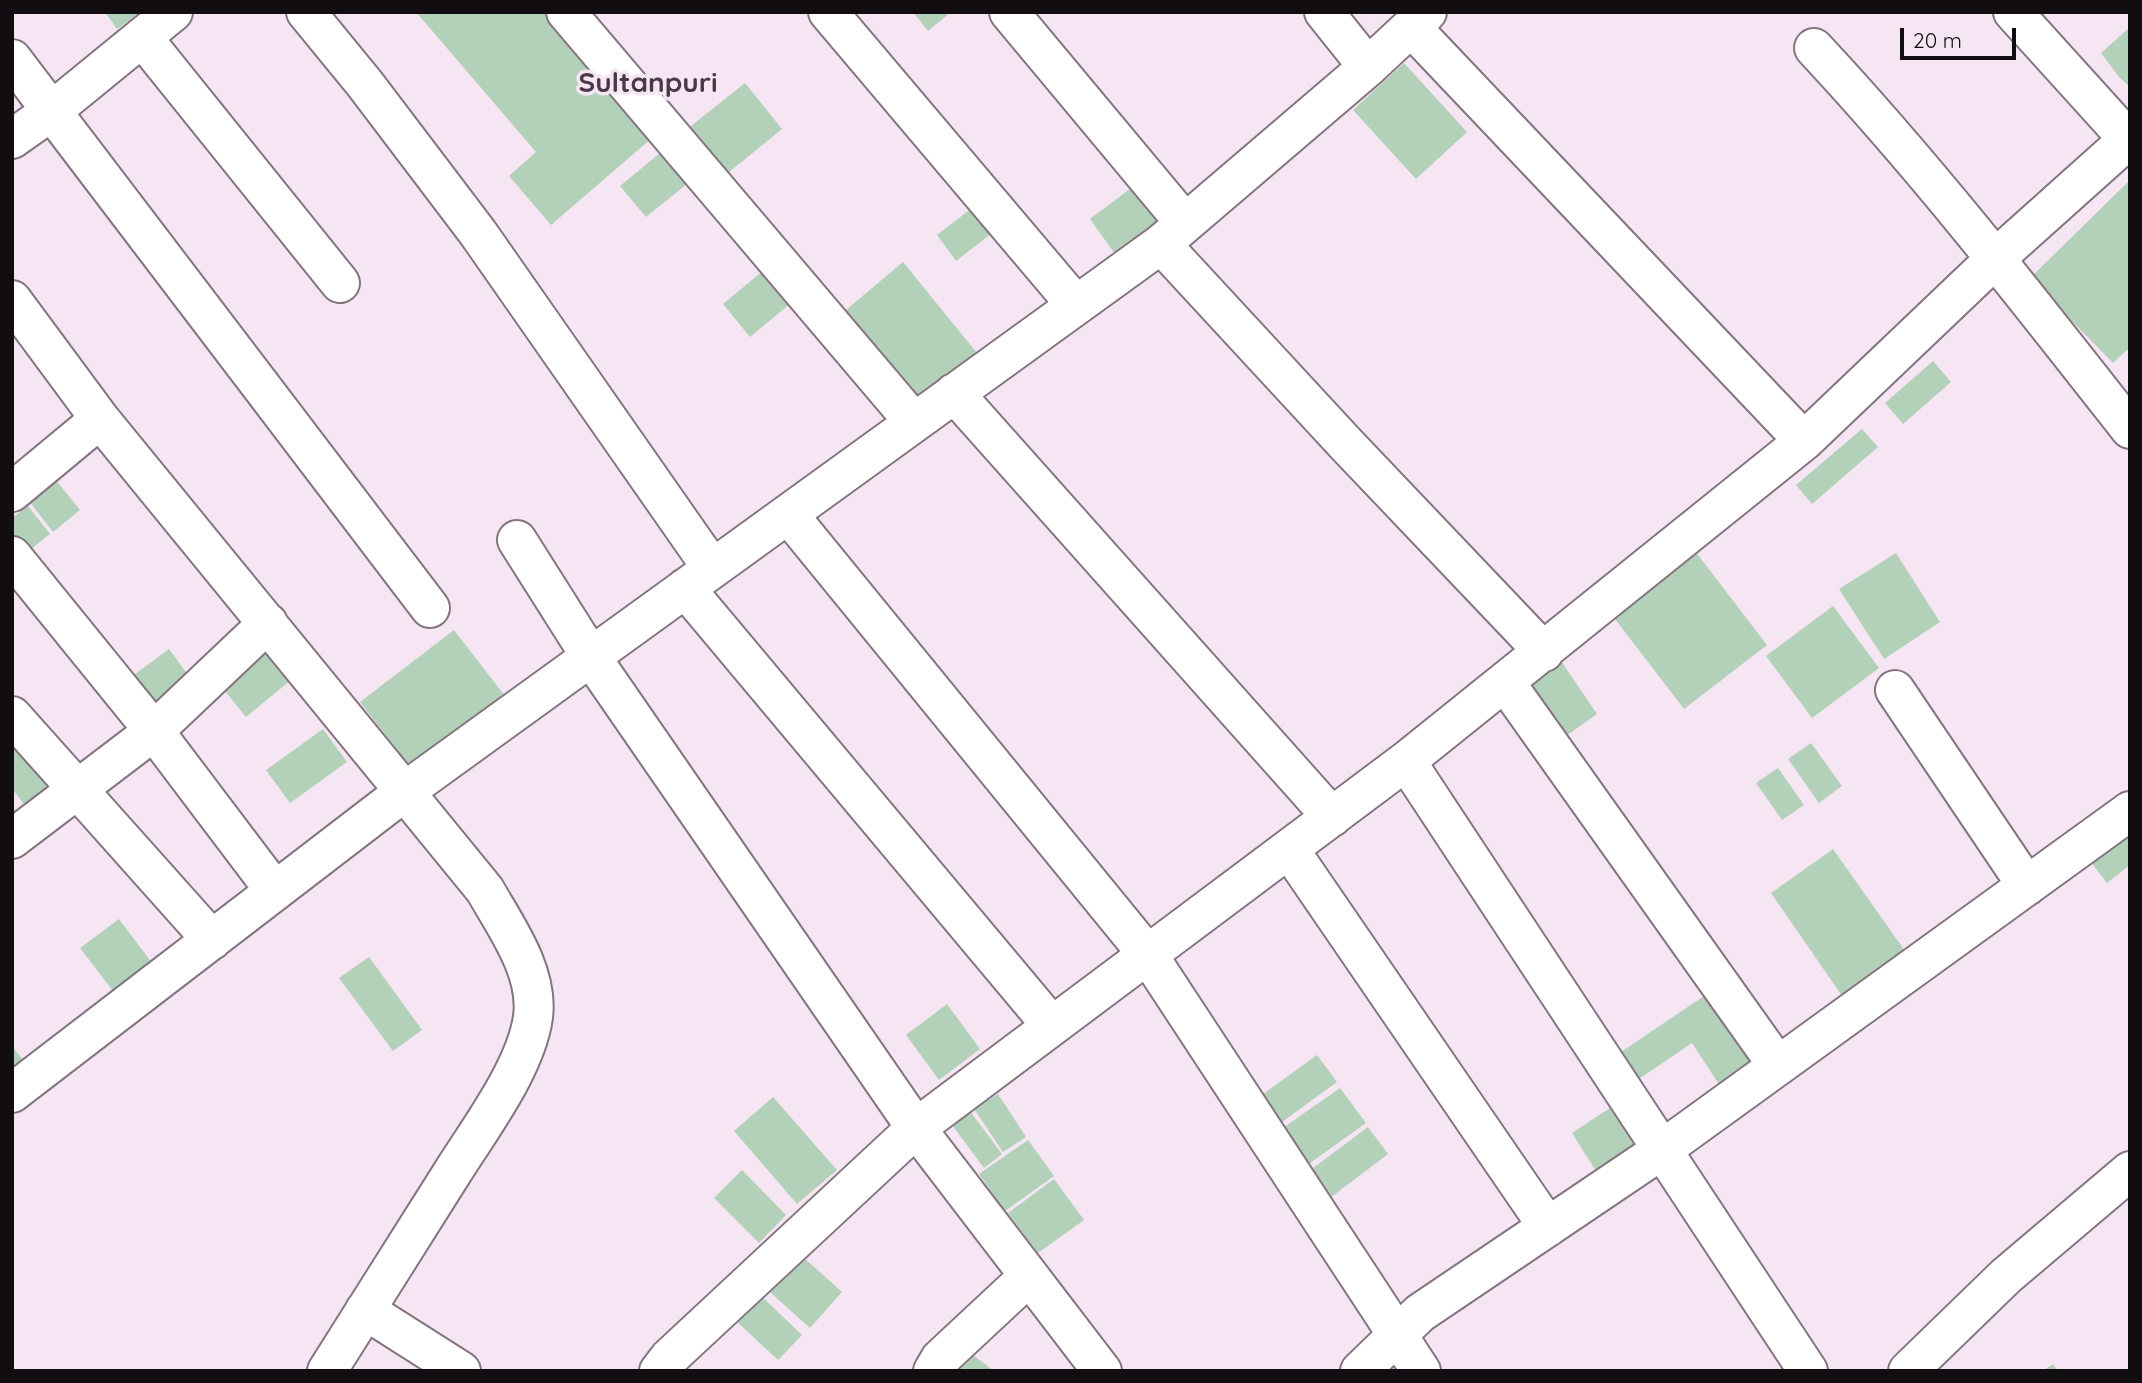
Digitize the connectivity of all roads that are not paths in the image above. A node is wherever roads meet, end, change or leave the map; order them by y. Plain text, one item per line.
1 (173, 12) edge
2 (306, 12) edge
3 (566, 12) edge
4 (828, 12) edge
5 (1009, 12) edge
6 (1324, 12) edge
7 (2013, 12) edge
8 (1419, 20) edge
9 (142, 37) junction
10 (1814, 48) dead end
11 (12, 59) edge
12 (1368, 67) junction
13 (53, 110) junction
14 (2129, 138) edge
15 (12, 139) edge
16 (1173, 233) junction
17 (1996, 258) junction
18 (340, 283) dead end
19 (12, 300) edge
20 (1076, 305) junction
21 (954, 393) junction
22 (100, 419) junction
23 (914, 422) junction
24 (2130, 429) edge
25 (1804, 441) junction
26 (12, 492) edge
27 (788, 514) junction
28 (517, 540) dead end
29 (12, 556) edge
30 (699, 578) junction
31 (430, 608) dead end
32 (268, 624) junction
33 (1544, 652) junction
34 (591, 657) junction
35 (1505, 682) junction
36 (1895, 690) dead end
37 (12, 716) edge
38 (154, 731) junction
39 (1406, 761) junction
40 (77, 790) junction
41 (404, 792) junction
42 (2130, 811) edge
43 (1332, 817) junction
44 (12, 839) edge
45 (1289, 849) junction
46 (2027, 886) junction
47 (275, 891) junction
48 (212, 940) junction
49 (1147, 955) junction
50 (1052, 1026) junction
51 (1778, 1066) junction
52 (12, 1093) edge
53 (916, 1128) junction
54 (1663, 1149) junction
55 (2130, 1171) edge
56 (1548, 1227) junction
57 (1029, 1276) junction
58 (365, 1310) junction
59 (1398, 1334) junction
60 (327, 1371) edge
61 (461, 1371) edge
62 (659, 1371) edge
63 (933, 1371) edge
64 (1102, 1371) edge
65 (1360, 1371) edge
66 (1421, 1371) edge
67 (1808, 1371) edge
68 (1908, 1371) edge

1 - 9 street
2 - 30 street
3 - 23 street
4 - 20 street
5 - 16 street
6 - 12 street
7 - 14 street
8 - 12 street
8 - 25 street
9 - 13 street
9 - 18 street
10 - 17 street
11 - 13 street
12 - 16 street
13 - 15 street
13 - 31 street
14 - 17 street
16 - 20 street
16 - 33 street
17 - 24 street
17 - 25 street
19 - 22 street
20 - 21 street
21 - 23 street
21 - 43 street
22 - 26 street
22 - 32 street
23 - 27 street
25 - 33 street
27 - 30 street
27 - 49 street
28 - 34 street
29 - 38 street
30 - 34 street
30 - 50 street
32 - 38 street
32 - 41 street
33 - 35 street
34 - 41 street
34 - 53 street
35 - 39 street
35 - 51 street
36 - 46 street
37 - 40 street
38 - 40 street
38 - 47 street
39 - 43 street
39 - 54 street
40 - 44 street
40 - 48 street
41 - 47 street
41 - 58 street
42 - 46 street
43 - 45 street
45 - 49 street
45 - 56 street
46 - 51 street
47 - 48 street
48 - 52 street
49 - 50 street
49 - 59 street
50 - 53 street
51 - 54 street
53 - 57 street
53 - 62 street
54 - 56 street
54 - 67 street
55 - 68 street
56 - 59 street
57 - 63 street
57 - 64 street
58 - 60 street
58 - 61 street
59 - 65 street
59 - 66 street

